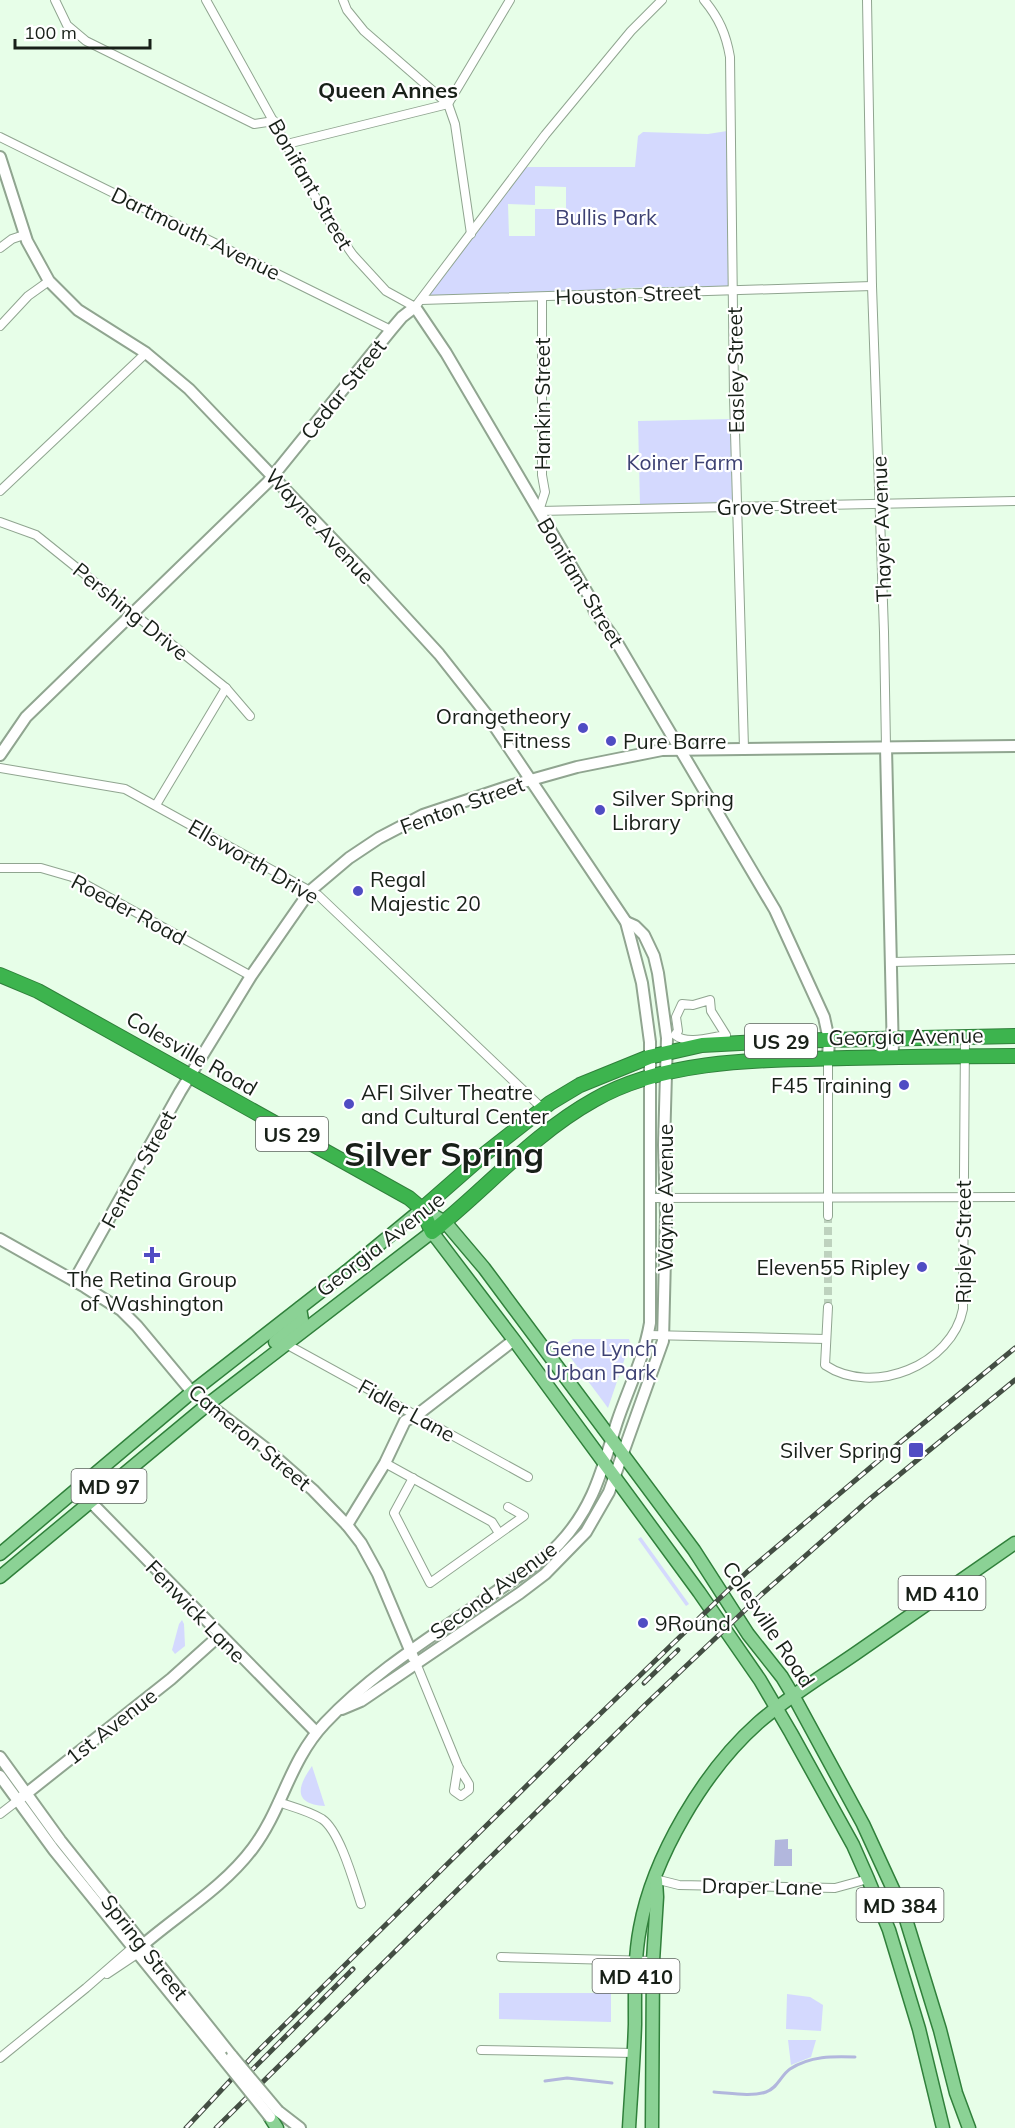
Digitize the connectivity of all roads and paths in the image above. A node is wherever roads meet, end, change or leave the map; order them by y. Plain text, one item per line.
1 (55, 0) edge
2 (206, 0) edge
3 (343, 0) edge
4 (510, 0) edge
5 (662, 0) edge
6 (704, 0) edge
7 (867, 0) edge
8 (448, 104) junction
9 (274, 121) junction
10 (0, 137) edge
11 (287, 144) junction
12 (0, 157) edge
13 (471, 234) junction
14 (24, 235) junction
15 (0, 248) edge
16 (49, 281) junction
17 (872, 286) junction
18 (734, 290) junction
19 (542, 297) junction
20 (418, 304) junction
21 (0, 326) edge
22 (391, 330) junction
23 (146, 353) junction
24 (273, 476) junction
25 (0, 491) edge
26 (1015, 501) edge
27 (880, 504) junction
28 (738, 507) junction
29 (539, 511) junction
30 (0, 522) edge
31 (134, 612) junction
32 (226, 688) junction
33 (250, 716) dead end
34 (1015, 746) edge
35 (886, 747) junction
36 (744, 748) junction
37 (680, 750) junction
38 (0, 755) edge
39 (0, 768) edge
40 (531, 780) junction
41 (156, 805) junction
42 (0, 868) edge
43 (310, 891) junction
44 (626, 922) junction
45 (1015, 959) edge
46 (892, 962) junction
47 (0, 975) edge
48 (251, 976) junction
49 (682, 1004) joint
50 (1015, 1036) edge
51 (965, 1037) junction
52 (892, 1038) junction
53 (829, 1040) junction
54 (666, 1053) junction
55 (965, 1056) junction
56 (1015, 1056) edge
57 (649, 1057) junction
58 (893, 1057) junction
59 (828, 1058) junction
60 (666, 1074) junction
61 (190, 1077) junction
62 (650, 1078) junction
63 (543, 1108) junction
64 (963, 1197) junction
65 (1015, 1197) edge
66 (650, 1198) junction
67 (828, 1198) junction
68 (665, 1199) junction
69 (422, 1209) junction
70 (828, 1216) tunnel mouth
71 (445, 1222) junction
72 (432, 1232) junction
73 (0, 1239) edge
74 (74, 1281) junction
75 (828, 1307) tunnel mouth
76 (300, 1308) junction
77 (648, 1335) junction
78 (665, 1336) junction
79 (826, 1339) junction
80 (514, 1340) junction
81 (286, 1344) junction
82 (256, 1366) junction
83 (192, 1392) junction
84 (207, 1405) junction
85 (417, 1415) junction
86 (612, 1441) junction
87 (622, 1454) junction
88 (385, 1463) junction
89 (605, 1464) junction
90 (528, 1477) dead end
91 (614, 1477) junction
92 (413, 1478) junction
93 (77, 1488) junction
94 (90, 1502) junction
95 (508, 1507) dead end
96 (347, 1525) junction
97 (499, 1533) junction
98 (1015, 1543) edge
99 (0, 1554) edge
100 (0, 1577) edge
101 (483, 1600) junction
102 (490, 1611) junction
103 (220, 1635) junction
104 (411, 1651) junction
105 (416, 1663) junction
106 (794, 1697) junction
107 (776, 1708) junction
108 (338, 1711) junction
109 (316, 1732) junction
110 (0, 1757) edge
111 (458, 1766) dead end
112 (0, 1776) edge
113 (27, 1794) junction
114 (17, 1801) junction
115 (278, 1802) junction
116 (0, 1814) edge
117 (656, 1879) junction
118 (868, 1879) junction
119 (362, 1904) dead end
120 (144, 1944) junction
121 (135, 1951) junction
122 (501, 1957) dead end
123 (636, 1960) junction
124 (653, 1960) junction
125 (219, 2047) junction
126 (481, 2050) dead end
127 (634, 2053) junction
128 (0, 2058) edge
129 (274, 2114) junction
130 (278, 2128) edge
131 (300, 2128) edge
132 (629, 2128) edge
133 (652, 2128) edge
134 (944, 2128) edge
135 (969, 2128) edge

1 - 9 street
2 - 9 street, Bonifant Street
3 - 8 street
4 - 8 street
5 - 13 street, Cedar Street
6 - 18 street, Easley Street
7 - 17 street, Thayer Avenue
8 - 11 street
8 - 13 street
9 - 11 street, Bonifant Street
10 - 22 street, Dartmouth Avenue
11 - 20 street, Bonifant Street
12 - 14 street, Wayne Avenue
13 - 20 street, Cedar Street
14 - 15 street
14 - 16 street, Wayne Avenue
16 - 21 street
16 - 23 street, Wayne Avenue
17 - 18 street, Houston Street
17 - 27 street, Thayer Avenue
18 - 19 street, Houston Street
18 - 28 street, Easley Street
19 - 20 street, Houston Street
19 - 29 street, Hankin Street
20 - 22 street, Cedar Street
20 - 29 street, Bonifant Street
22 - 24 street, Cedar Street
23 - 24 street, Wayne Avenue
23 - 25 street
24 - 31 street, Cedar Street
24 - 40 street, Wayne Avenue
26 - 27 street, Grove Street
27 - 28 street, Grove Street
27 - 35 street, Thayer Avenue
28 - 29 street, Grove Street
28 - 36 street, Easley Street
29 - 37 street, Bonifant Street
30 - 31 street, Pershing Drive
31 - 32 street, Pershing Drive
31 - 38 street, Cedar Street
32 - 33 street, Pershing Drive
32 - 41 street
34 - 35 street, Fenton Street
35 - 36 street, Fenton Street
35 - 46 street, Thayer Avenue
36 - 37 street, Fenton Street
37 - 40 street, Fenton Street
37 - 53 street, Bonifant Street
39 - 41 street, Ellsworth Drive
40 - 43 street, Fenton Street
40 - 44 street, Wayne Avenue
41 - 43 street, Ellsworth Drive
42 - 48 street, Roeder Road
43 - 48 street, Fenton Street
43 - 63 street, Ellsworth Drive
44 - 54 street, Wayne Avenue
44 - 57 street, Wayne Avenue
45 - 46 street
46 - 52 street, Thayer Avenue
47 - 61 highway, Colesville Road / US 29
48 - 61 street, Fenton Street
49 - 49 street
50 - 51 highway, Georgia Avenue / US 29
51 - 52 highway, Georgia Avenue / US 29
51 - 55 street, Ripley Street
52 - 53 highway, Georgia Avenue / US 29
52 - 58 street, Thayer Avenue
53 - 54 highway, Georgia Avenue / US 29
53 - 59 street, Bonifant Street
54 - 57 highway, Georgia Avenue / US 29
54 - 60 street, Wayne Avenue
55 - 56 highway, Georgia Avenue / US 29
55 - 58 highway, Georgia Avenue / US 29
55 - 64 street, Ripley Street
57 - 62 street, Wayne Avenue
57 - 63 highway, Georgia Avenue / US 29
58 - 59 highway, Georgia Avenue / US 29
59 - 60 highway, Georgia Avenue / US 29
59 - 67 street, Bonifant Street
60 - 62 highway, Georgia Avenue / US 29
60 - 68 street, Wayne Avenue
61 - 69 highway, Colesville Road / US 29
61 - 74 street, Fenton Street
62 - 66 street, Wayne Avenue
62 - 71 highway, Georgia Avenue / US 29
63 - 69 highway, Georgia Avenue / US 29
64 - 65 street
64 - 67 street
64 - 79 street, Ripley Street
66 - 68 street
66 - 77 street, Wayne Avenue
67 - 68 street
67 - 70 street, Bonifant Street
68 - 78 street, Wayne Avenue
69 - 71 main road, Colesville Road / MD 384
69 - 72 highway, Colesville Road
69 - 76 main road, Georgia Avenue / MD 97
71 - 72 highway, Georgia Avenue / US 29
71 - 86 main road, Colesville Road / MD 384
72 - 80 main road, Colesville Road / MD 384
72 - 81 main road, Georgia Avenue / MD 97
73 - 74 street, Cameron Street
74 - 83 street, Cameron Street
75 - 79 street
76 - 82 main road, MD 97
76 - 83 main road, Georgia Avenue / MD 97
77 - 78 street
77 - 86 street, Wayne Avenue
78 - 79 street
78 - 87 street, Wayne Avenue
80 - 85 street
80 - 89 main road, Colesville Road / MD 384
81 - 82 main road, Georgia Avenue / MD 97
81 - 85 street, Fidler Lane
82 - 84 main road, Georgia Avenue / MD 97
83 - 84 street, Cameron Street
83 - 93 main road, Georgia Avenue / MD 97
84 - 94 main road, Georgia Avenue / MD 97
84 - 96 street, Cameron Street
85 - 88 street
85 - 90 street, Fidler Lane
86 - 87 main road, Colesville Road / MD 384
86 - 89 street, Second Avenue
87 - 91 street, Wayne Avenue
87 - 106 main road, Colesville Road / MD 384
88 - 92 street
88 - 96 street
89 - 91 main road, Colesville Road / MD 384
89 - 101 street, Second Avenue
91 - 102 street, Second Avenue
91 - 107 main road, Colesville Road / MD 384
92 - 97 street
92 - 97 street
93 - 94 street, Fenwick Lane
93 - 99 main road, Georgia Avenue / MD 97
94 - 100 main road, Georgia Avenue / MD 97
94 - 103 street, Fenwick Lane
95 - 97 street
96 - 104 street, Cameron Street
98 - 106 main road, MD 410
101 - 102 street
101 - 104 street, Second Avenue
102 - 105 street, Second Avenue
103 - 109 street, Fenwick Lane
103 - 113 street, 1st Avenue
104 - 105 street, Cameron Street
104 - 108 street, Second Avenue
105 - 108 street, Second Avenue
105 - 111 street
106 - 107 main road, MD 410
106 - 135 main road, Colesville Road / MD 384
107 - 117 main road, MD 410
107 - 118 main road, Colesville Road / MD 384
108 - 109 street, Second Avenue
109 - 115 street, Second Avenue
110 - 113 street, Spring Street
112 - 114 street, Spring Street
113 - 114 street, 1st Avenue
113 - 120 street, Spring Street
114 - 116 street, 1st Avenue
114 - 121 street, Spring Street
115 - 119 street
115 - 120 street, Second Avenue
117 - 118 street, Draper Lane
117 - 123 main road, MD 410
117 - 124 main road, MD 410
118 - 134 main road, Colesville Road / MD 384
120 - 121 street, Second Avenue
120 - 125 street, Spring Street
121 - 125 street, Spring Street
121 - 128 street, Second Avenue
122 - 123 street
123 - 124 street
123 - 127 main road, MD 410
124 - 133 main road, MD 410
125 - 129 street, Spring Street, bridge
126 - 127 street
127 - 132 main road, MD 410
129 - 130 main road
129 - 131 street, Spring Street

